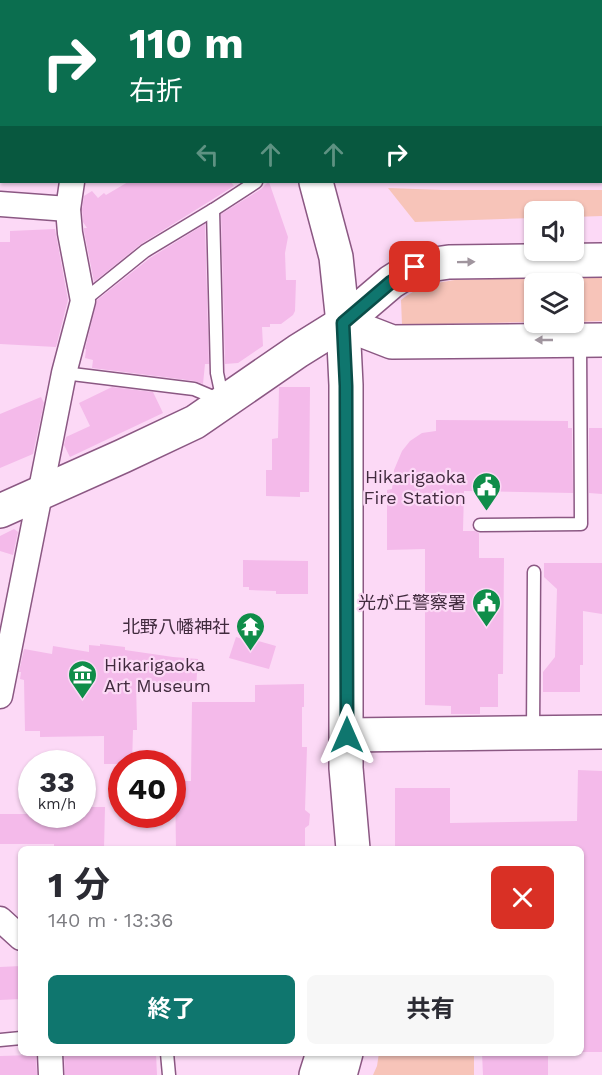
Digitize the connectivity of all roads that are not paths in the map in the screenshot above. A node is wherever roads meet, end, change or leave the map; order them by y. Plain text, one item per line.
1 (72, 183) edge
2 (254, 183) edge
3 (316, 183) edge
4 (0, 204) edge
5 (68, 209) junction
6 (213, 210) junction
7 (602, 260) edge
8 (82, 301) junction
9 (343, 323) junction
10 (591, 340) edge
11 (63, 373) junction
12 (224, 402) junction
13 (39, 494) junction
14 (0, 511) edge
15 (480, 525) dead end
16 (534, 572) dead end
17 (0, 696) edge
18 (602, 732) edge
19 (533, 733) junction
20 (347, 735) junction
21 (346, 768) junction
22 (333, 846) edge
23 (353, 846) edge
24 (0, 919) edge
25 (18, 935) edge
26 (18, 1038) edge
27 (0, 1040) edge
28 (50, 1056) edge
29 (167, 1056) edge
30 (322, 1056) edge
31 (345, 1056) edge
32 (51, 1075) edge
33 (169, 1075) edge
34 (316, 1075) edge
35 (340, 1075) edge

1 - 5 street
2 - 6 lane
3 - 9 street
4 - 5 street
5 - 8 street
6 - 8 lane
6 - 12 lane
9 -> 7 street
8 - 11 street
10 -> 9 street
9 - 12 street
9 - 20 street
10 - 15 lane
11 - 12 lane
11 - 13 street
12 - 13 street
13 - 14 street
13 - 17 street
16 - 19 lane
18 - 19 street
19 - 20 street
20 - 21 street
21 - 22 street
21 - 23 street
24 - 25 street
26 - 27 lane
28 - 32 street
29 - 33 lane
30 - 34 street
31 - 35 street

